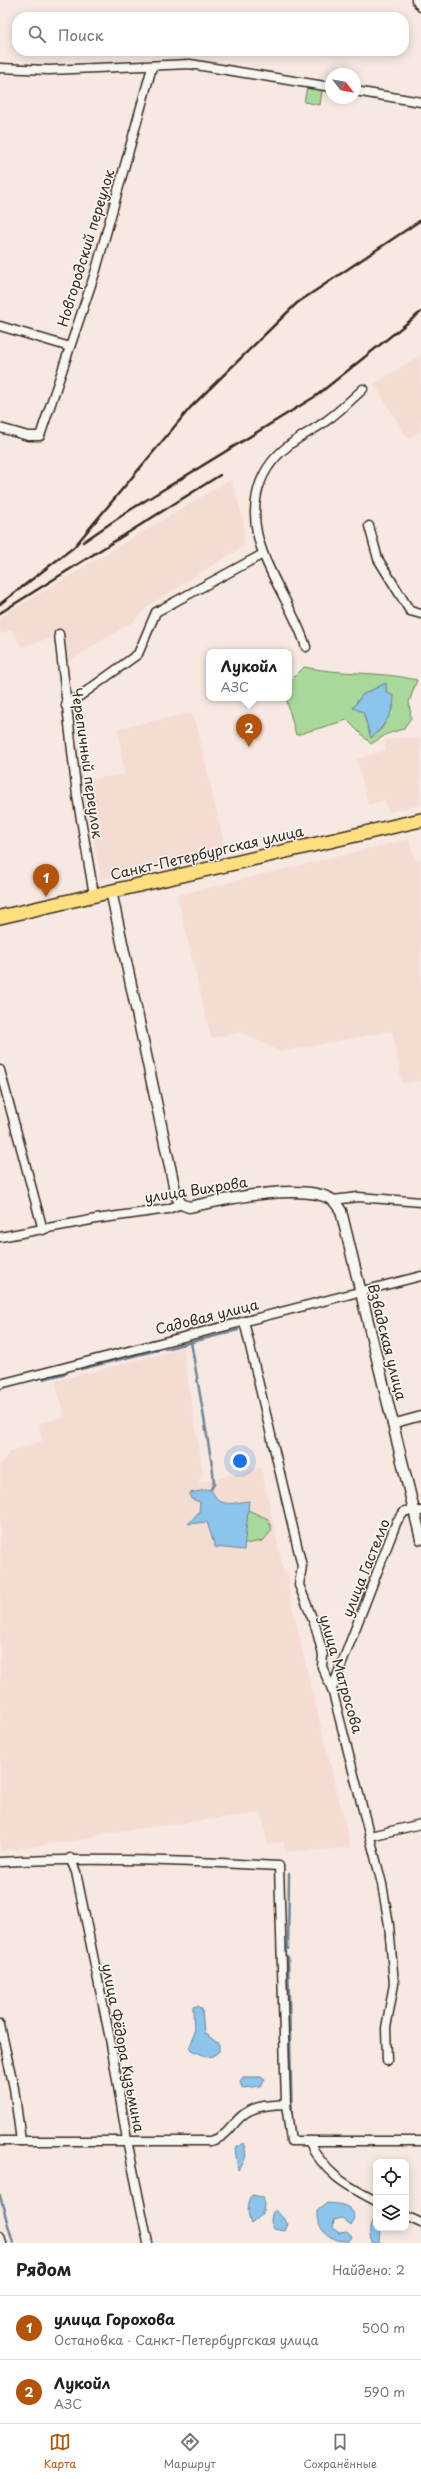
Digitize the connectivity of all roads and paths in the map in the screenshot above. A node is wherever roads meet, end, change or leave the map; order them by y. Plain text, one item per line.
1 (416, 0) edge
2 (421, 7) edge
3 (152, 67) junction
4 (0, 68) edge
5 (325, 86) edge
6 (361, 92) edge
7 (421, 102) edge
8 (0, 326) edge
9 (70, 347) junction
10 (363, 389) dead end
11 (0, 428) edge
12 (369, 526) dead end
13 (263, 554) junction
14 (421, 614) edge
15 (59, 634) dead end
16 (306, 647) dead end
17 (66, 706) junction
18 (421, 820) edge
19 (111, 892) junction
20 (94, 895) junction
21 (0, 917) edge
22 (0, 1070) edge
23 (333, 1200) junction
24 (421, 1202) edge
25 (181, 1204) junction
26 (43, 1230) junction
27 (0, 1237) edge
28 (421, 1276) edge
29 (360, 1290) junction
30 (244, 1321) junction
31 (0, 1384) edge
32 (421, 1416) edge
33 (392, 1424) junction
34 (417, 1511) edge
35 (421, 1539) edge
36 (332, 1688) junction
37 (421, 1824) edge
38 (370, 1836) junction
39 (70, 1858) junction
40 (0, 1862) edge
41 (0, 2025) edge
42 (387, 2061) dead end
43 (286, 2104) junction
44 (0, 2140) edge
45 (127, 2140) junction
46 (21, 2141) junction
47 (309, 2141) junction
48 (421, 2141) edge
49 (373, 2199) edge
50 (409, 2217) edge
51 (421, 2223) edge
52 (0, 2236) edge
53 (2, 2243) edge
54 (148, 2243) edge

1 - 2 street
3 - 4 street
3 - 5 street
3 - 9 street, Новгородский переулок
6 - 7 street
8 - 9 street
9 - 11 street, Новгородский переулок
10 - 13 street
12 - 14 street
13 - 16 street
13 - 17 street
15 - 17 street, Черепичный переулок
17 - 20 street, Черепичный переулок
18 - 19 main road, Санкт-Петербургская улица
19 - 20 main road, Санкт-Петербургская улица
19 - 25 street
20 - 21 main road, Санкт-Петербургская улица
22 - 26 street
23 - 24 street, улица Вихрова
23 - 25 street, улица Вихрова
23 - 29 street, Взвадская улица
25 - 26 street, улица Вихрова
26 - 27 street, улица Вихрова
28 - 29 street, Садовая улица
29 - 30 street, Садовая улица
29 - 33 street, Взвадская улица
30 - 31 street, Садовая улица
30 - 36 street, улица Матросова
32 - 33 street
33 - 34 street, Взвадская улица
34 - 35 street, Взвадская улица
34 - 36 street, улица Гастелло
36 - 38 street, улица Матросова
37 - 38 street
38 - 42 street, улица Матросова
39 - 40 street
39 - 43 street
39 - 45 street, улица Фёдора Кузьмина
41 - 46 street
43 - 45 street
43 - 47 street
44 - 46 street
45 - 46 street
45 - 54 street, улица Фёдора Кузьмина
47 - 48 street
47 - 49 street
50 - 51 street
52 - 53 street

